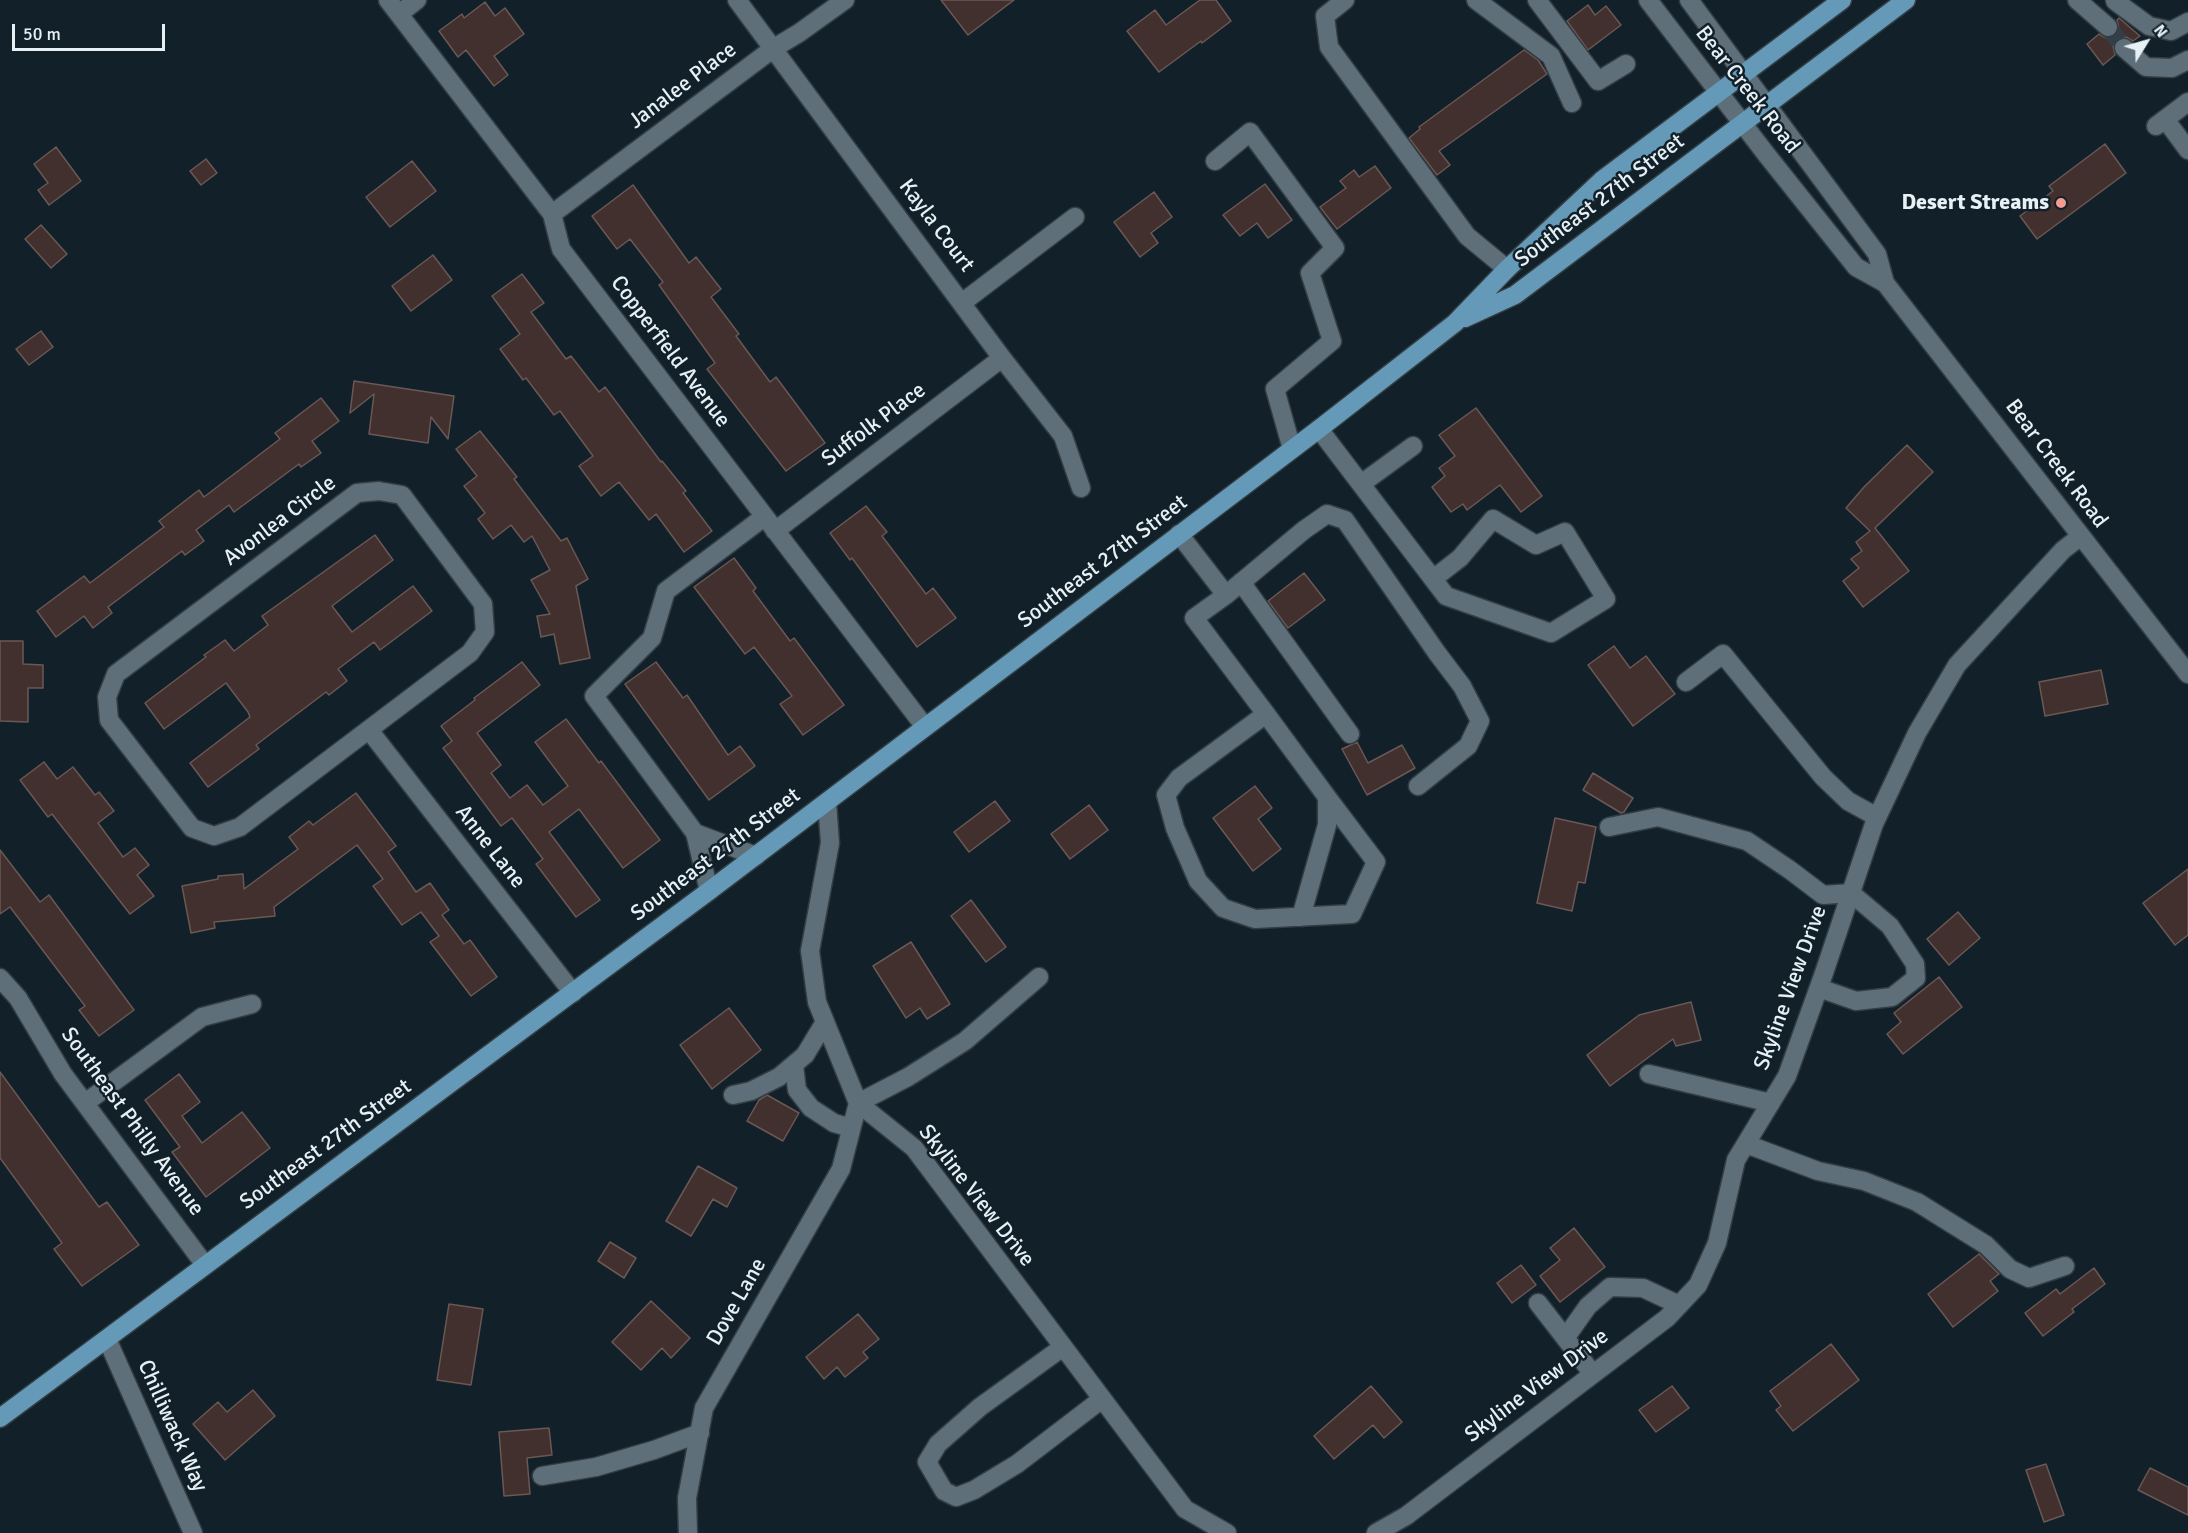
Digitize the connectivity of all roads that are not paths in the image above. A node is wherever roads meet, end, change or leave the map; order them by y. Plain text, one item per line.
1 (417, 0) edge
2 (737, 0) edge
3 (845, 0) edge
4 (1345, 0) edge
5 (1476, 0) edge
6 (1537, 0) edge
7 (1648, 0) edge
8 (1689, 0) edge
9 (1842, 0) edge
10 (1906, 0) edge
11 (2077, 0) edge
12 (2115, 1) edge
13 (393, 7) edge
14 (2188, 22) edge
15 (774, 48) junction
16 (2124, 48) tunnel mouth
17 (2188, 60) edge
18 (1626, 64) dead end
19 (1745, 74) junction
20 (1719, 93) junction
21 (2188, 102) edge
22 (1572, 103) dead end
23 (1768, 105) junction
24 (1743, 124) junction
25 (2188, 150) edge
26 (1215, 160) dead end
27 (552, 214) junction
28 (1075, 217) dead end
29 (1507, 269) junction
30 (1885, 283) junction
31 (963, 302) junction
32 (1455, 323) junction
33 (1002, 358) junction
34 (1319, 429) junction
35 (1413, 446) dead end
36 (1292, 449) junction
37 (1361, 484) junction
38 (1081, 488) dead end
39 (770, 524) junction
40 (1179, 534) junction
41 (2081, 536) junction
42 (1433, 579) junction
43 (1241, 582) junction
44 (1226, 595) junction
45 (2188, 674) edge
46 (1686, 682) dead end
47 (1266, 714) junction
48 (925, 727) junction
49 (369, 730) junction
50 (1350, 734) dead end
51 (1418, 786) dead end
52 (1327, 797) junction
53 (827, 802) junction
54 (1877, 818) junction
55 (1609, 827) dead end
56 (695, 833) junction
57 (756, 856) junction
58 (709, 891) junction
59 (1851, 893) junction
60 (1301, 917) junction
61 (1039, 977) dead end
62 (0, 978) edge
63 (1819, 988) junction
64 (573, 993) junction
65 (252, 1004) dead end
66 (825, 1022) junction
67 (794, 1065) junction
68 (1649, 1074) dead end
69 (733, 1095) dead end
70 (85, 1103) junction
71 (858, 1103) junction
72 (1771, 1103) junction
73 (851, 1128) junction
74 (1746, 1144) junction
75 (205, 1265) junction
76 (2065, 1266) dead end
77 (1538, 1303) dead end
78 (1679, 1305) junction
79 (1566, 1337) junction
80 (107, 1339) junction
81 (1063, 1347) junction
82 (1593, 1374) junction
83 (1102, 1399) junction
84 (0, 1418) edge
85 (700, 1433) junction
86 (542, 1476) dead end
87 (1215, 1530) edge
88 (193, 1533) edge
89 (688, 1533) edge
90 (1376, 1533) edge

1 - 13 street
2 - 15 street, Kayla Court
3 - 15 street, Janalee Place
4 - 29 street
5 - 22 street
6 - 18 street
7 - 20 street, Bear Creek Road
8 - 19 street, Bear Creek Road
9 - 19 main road, Southeast 27th Street
10 - 23 main road, Southeast 27th Street
11 - 12 street
12 - 14 street
13 - 27 street, Copperfield Avenue
15 - 27 street, Janalee Place
15 - 31 street, Kayla Court
16 - 17 street
19 - 20 main road, Southeast 27th Street
19 - 23 street, Bear Creek Road
20 - 24 street, Bear Creek Road
20 - 29 main road, Southeast 27th Street
21 - 25 street
23 - 24 main road, Southeast 27th Street
23 - 30 street, Bear Creek Road
24 - 30 street, Bear Creek Road
24 - 32 main road, Southeast 27th Street
26 - 36 street
27 - 39 street, Copperfield Avenue
28 - 31 street
29 - 32 main road, Southeast 27th Street
30 - 41 street, Bear Creek Road
31 - 33 street, Kayla Court
32 - 34 main road, Southeast 27th Street
33 - 38 street, Kayla Court
33 - 39 street, Suffolk Place
34 - 36 main road, Southeast 27th Street
34 - 37 street
35 - 37 street
36 - 40 main road, Southeast 27th Street
37 - 42 street
39 - 48 street, Copperfield Avenue
39 - 56 street, Suffolk Place
40 - 44 street
40 - 48 main road, Southeast 27th Street
41 - 45 street, Bear Creek Road
41 - 54 street, Skyline View Drive
42 - 42 street
43 - 44 street
43 - 50 street
43 - 51 street
44 - 47 street
46 - 54 street
47 - 52 street
47 - 60 street
48 - 53 main road, Southeast 27th Street
49 - 49 street, Avonlea Circle
49 - 64 street, Anne Lane
52 - 60 street
52 - 60 street
53 - 57 main road, Southeast 27th Street
53 - 66 street, Skyline View Drive
54 - 59 street, Skyline View Drive
55 - 59 street
56 - 57 street
56 - 58 street
57 - 58 main road, Southeast 27th Street
58 - 64 main road, Southeast 27th Street
59 - 63 street, Skyline View Drive
59 - 63 street
61 - 71 street
62 - 70 street, Southeast Philly Avenue
63 - 72 street, Skyline View Drive
64 - 75 main road, Southeast 27th Street
65 - 70 street
66 - 67 street
66 - 71 street, Skyline View Drive
67 - 69 street
67 - 73 street
68 - 72 street
70 - 75 street, Southeast Philly Avenue
71 - 73 street, Dove Lane
71 - 81 street, Skyline View Drive
72 - 74 street, Skyline View Drive
73 - 85 street, Dove Lane
74 - 76 street
74 - 78 street, Skyline View Drive
75 - 80 main road, Southeast 27th Street
77 - 79 street
78 - 79 street
78 - 82 street, Skyline View Drive
79 - 82 street
80 - 84 main road, Southeast 27th Street
80 - 88 street, Chilliwack Way
81 - 83 street, Skyline View Drive
81 - 83 street
82 - 90 street, Skyline View Drive
83 - 87 street, Skyline View Drive
85 - 86 street
85 - 89 street, Dove Lane

